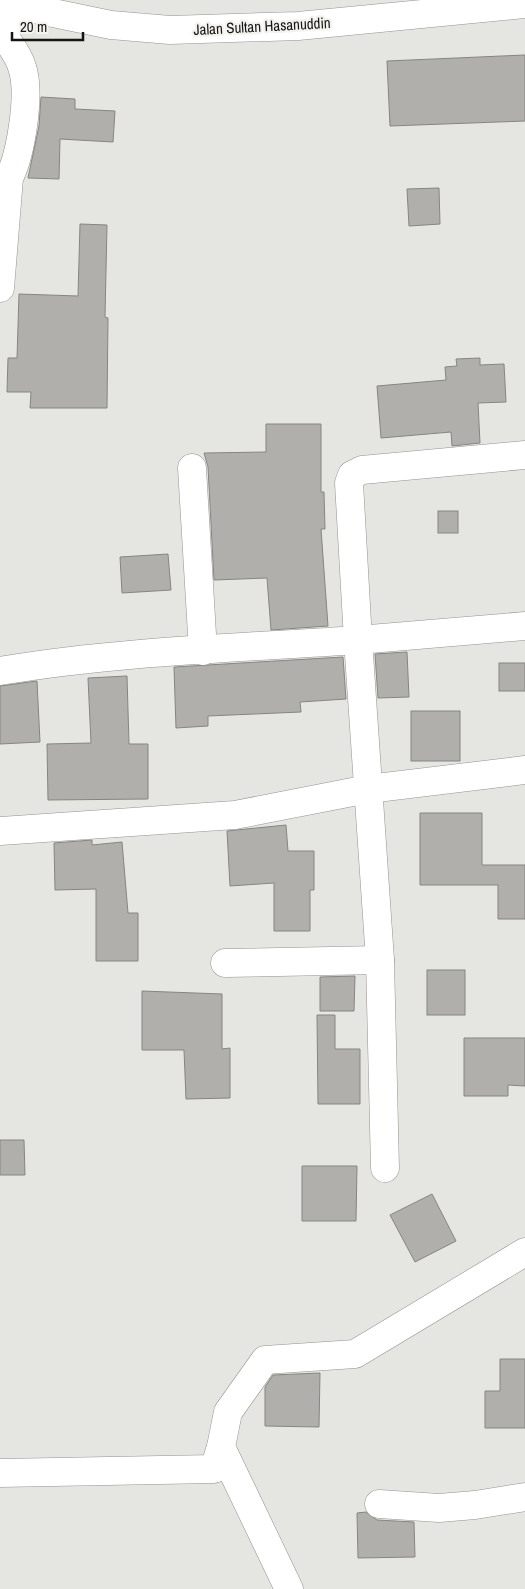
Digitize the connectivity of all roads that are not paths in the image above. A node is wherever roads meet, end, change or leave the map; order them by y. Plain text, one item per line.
1 (6, 3) edge
2 (525, 4) edge
3 (65, 8) edge
4 (2, 40) edge
5 (4, 175) edge
6 (0, 288) edge
7 (525, 455) edge
8 (192, 468) dead end
9 (525, 626) edge
10 (358, 640) junction
11 (203, 650) junction
12 (0, 671) edge
13 (525, 770) edge
14 (368, 789) junction
15 (0, 831) edge
16 (380, 960) junction
17 (225, 963) dead end
18 (385, 1168) dead end
19 (525, 1252) edge
20 (221, 1447) junction
21 (0, 1473) edge
22 (525, 1497) edge
23 (378, 1504) dead end
24 (289, 1589) edge

1 - 3 street, Jalan Sultan Hasanuddin
1 - 4 street
2 - 3 street, Jalan Sultan Hasanuddin
4 - 5 street
5 - 6 street
7 - 10 street
8 - 11 street
9 - 10 street
10 - 11 street
10 - 14 street
11 - 12 street
13 - 14 street
14 - 15 street
14 - 16 street
16 - 17 street
16 - 18 street
19 - 20 street
20 - 21 street
20 - 24 street
22 - 23 street

